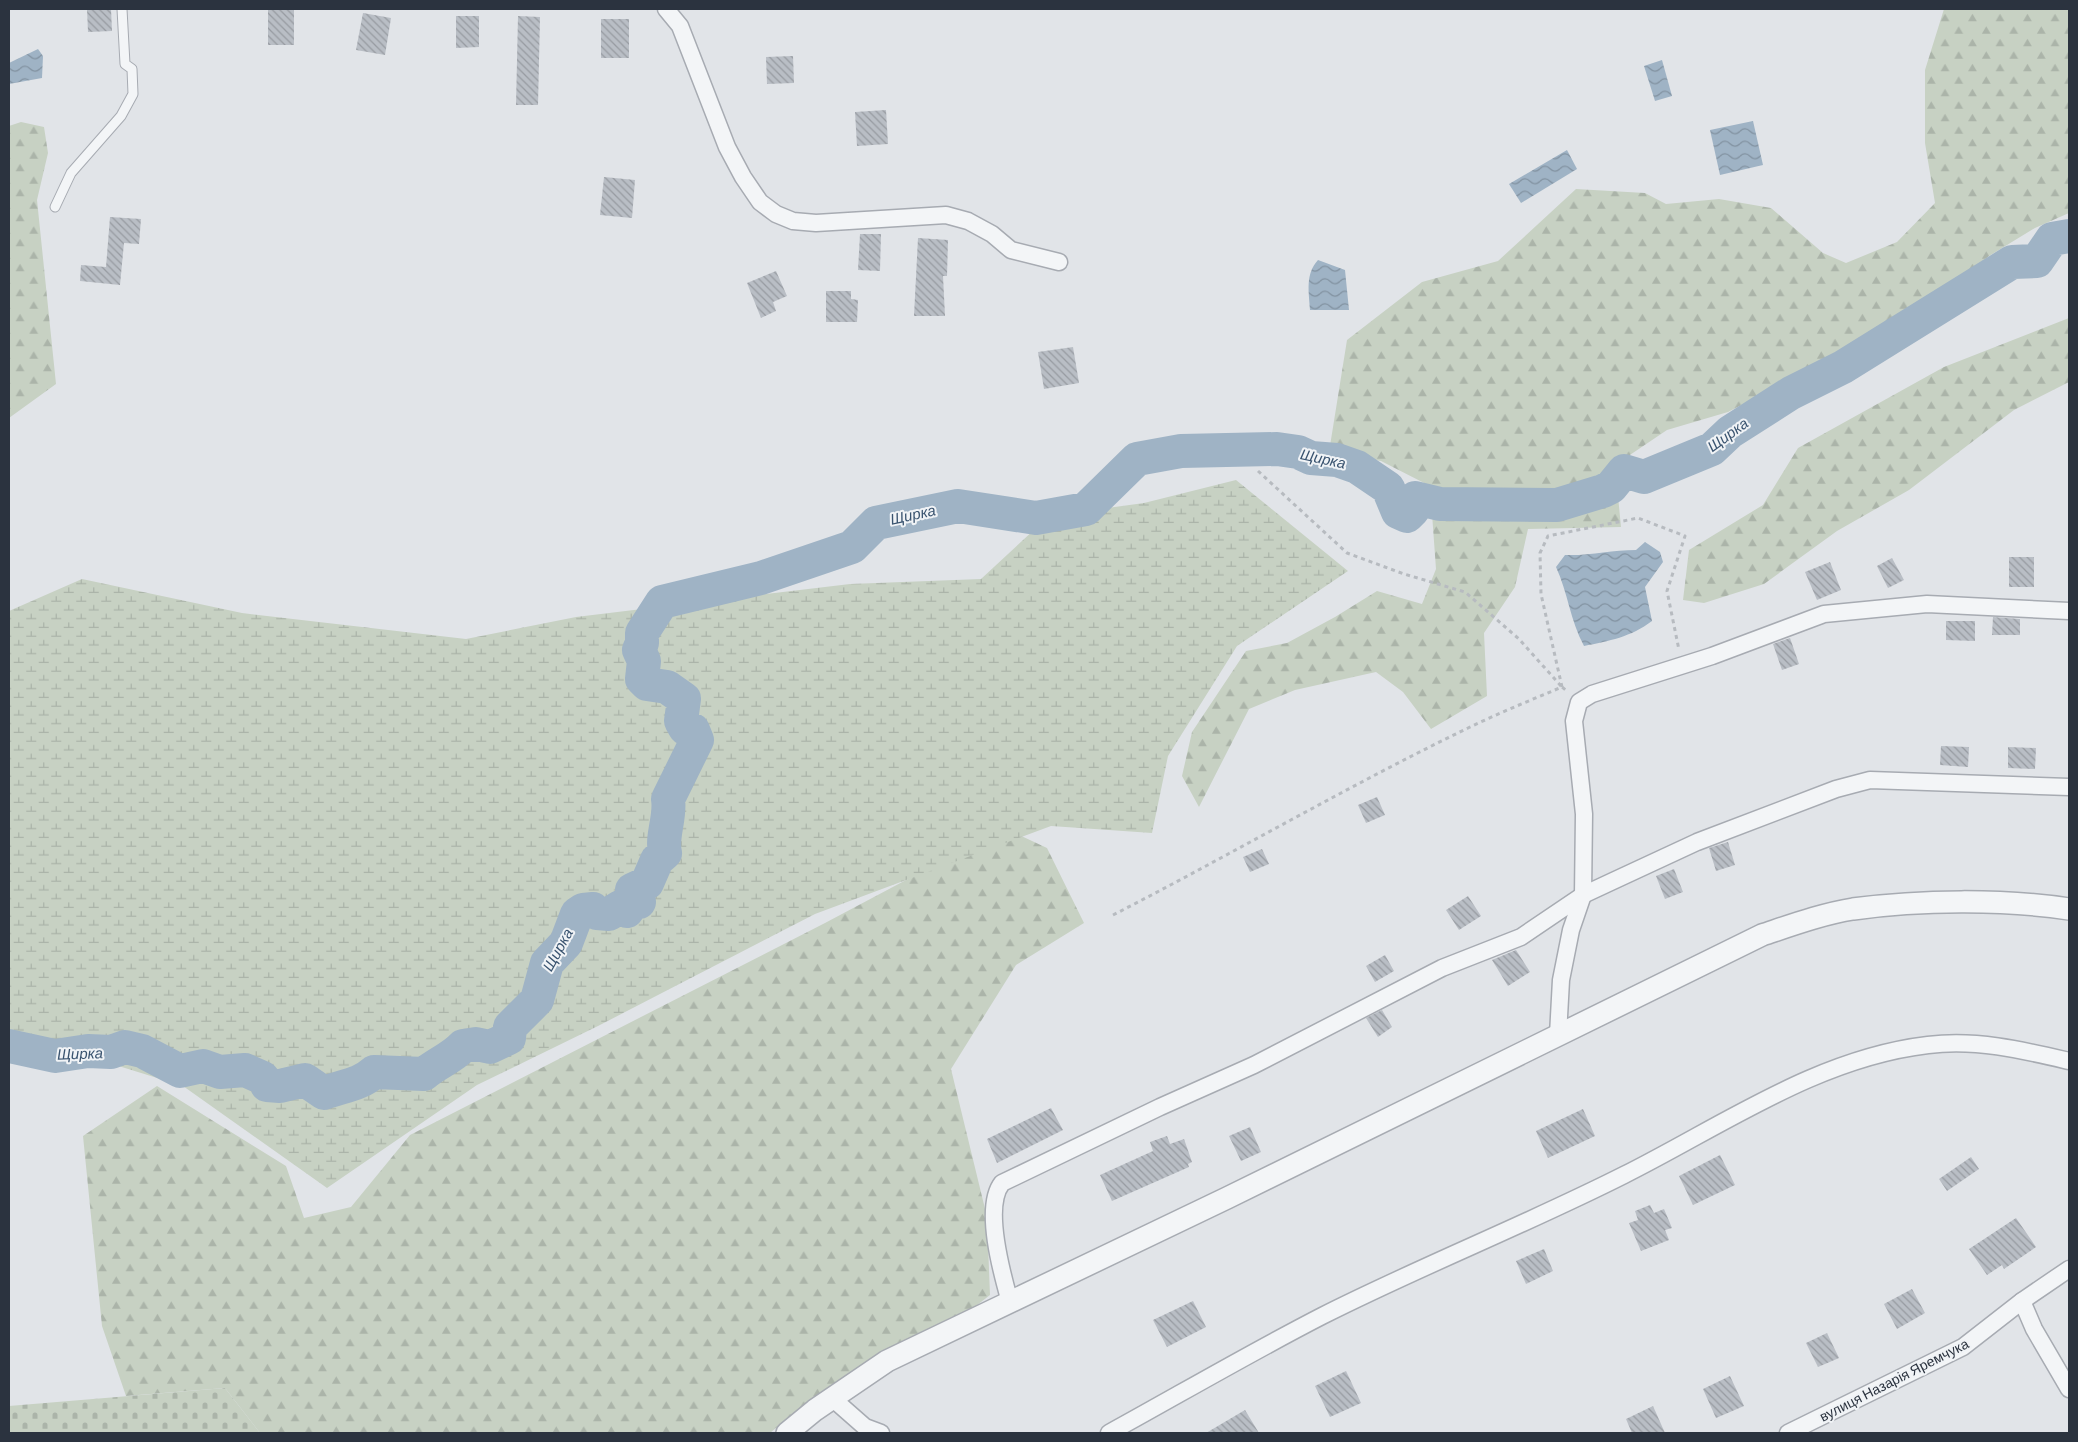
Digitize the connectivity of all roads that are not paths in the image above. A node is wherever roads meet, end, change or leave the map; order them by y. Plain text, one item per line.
1 (122, 9) edge
2 (666, 9) edge
3 (55, 207) dead end
4 (1059, 262) dead end
5 (2069, 611) edge
6 (2069, 787) edge
7 (1583, 895) junction
8 (2069, 909) edge
9 (1558, 1034) junction
10 (2069, 1061) edge
11 (2069, 1268) edge
12 (2022, 1301) junction
13 (1010, 1302) junction
14 (2069, 1389) edge
15 (832, 1398) junction
16 (787, 1433) edge
17 (881, 1433) edge
18 (1109, 1433) edge
19 (1788, 1433) edge

1 - 3 lane
2 - 4 street
5 - 7 street
6 - 7 street
7 - 9 street
7 - 13 street
8 - 9 street
9 - 13 street
10 - 18 street
11 - 12 street, вулиця Назарія Яремчука
12 - 14 street
12 - 19 street, вулиця Назарія Яремчука
13 - 15 street
15 - 16 street
15 - 17 street

